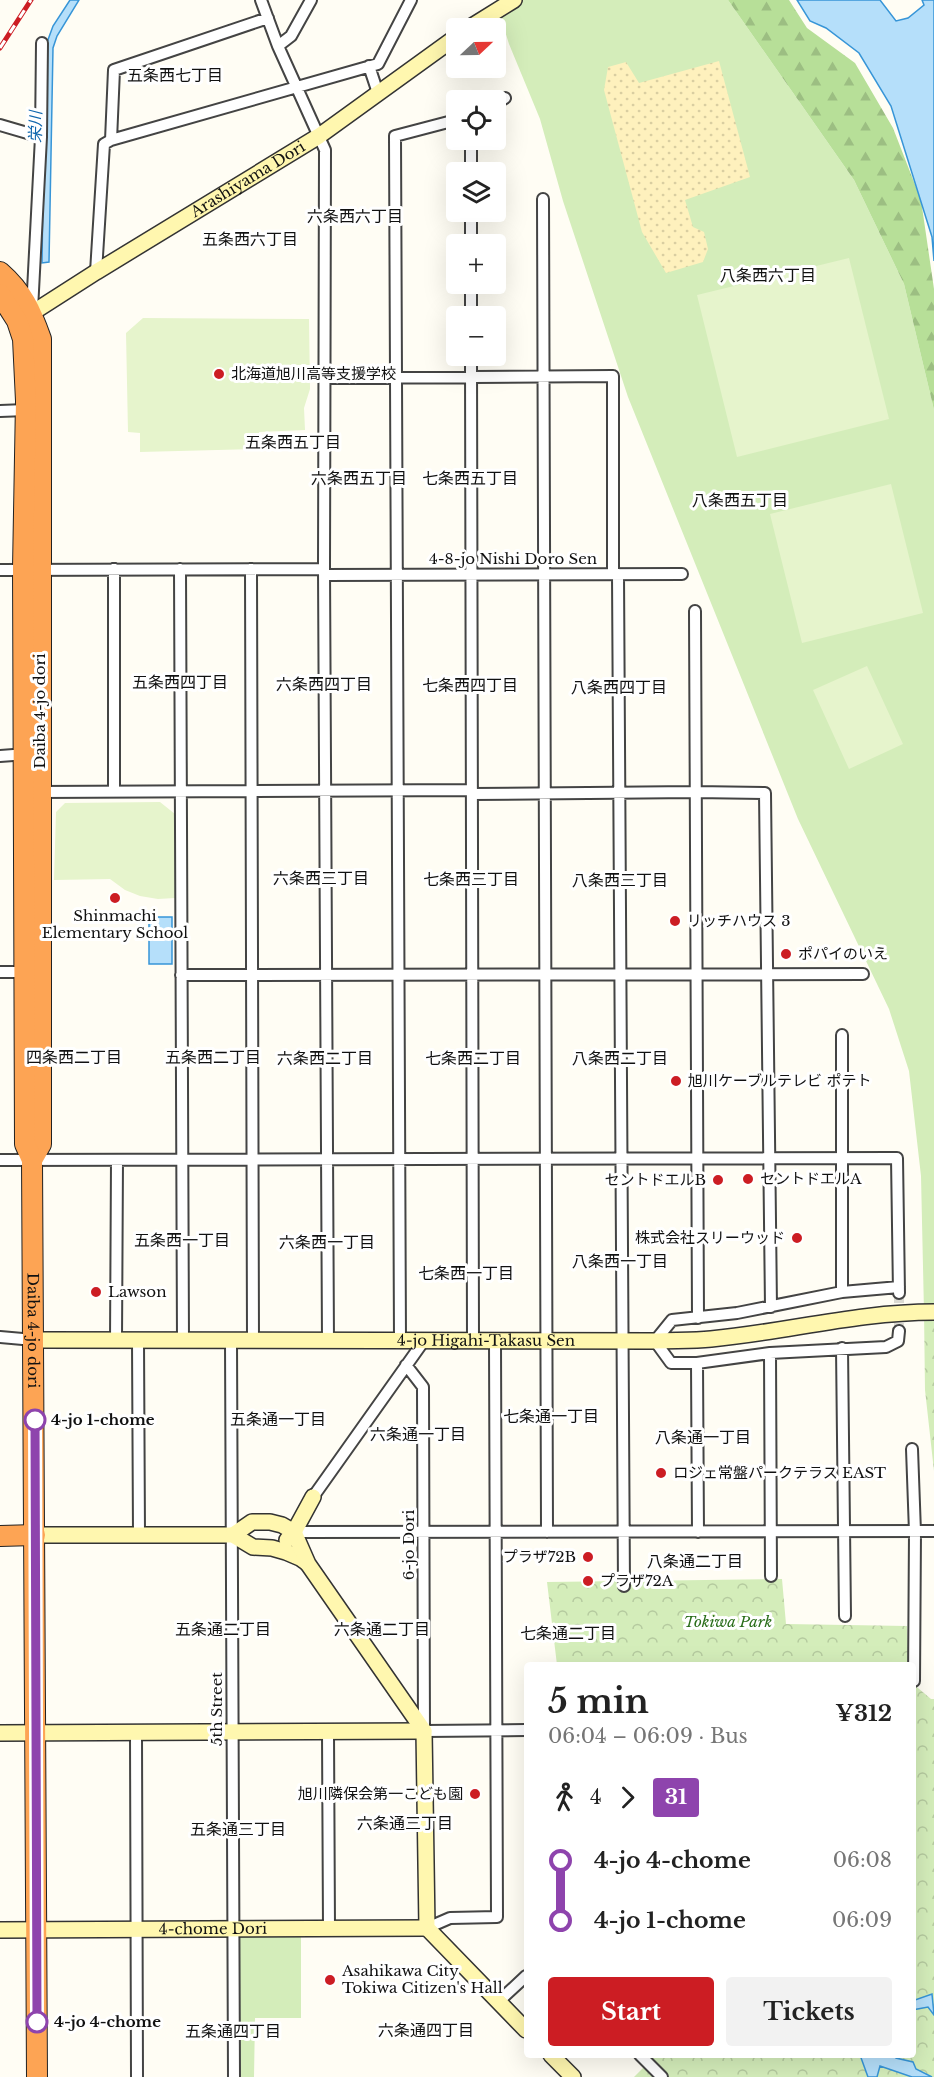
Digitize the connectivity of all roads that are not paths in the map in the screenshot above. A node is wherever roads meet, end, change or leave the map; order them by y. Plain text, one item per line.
1 (261, 0) edge
2 (311, 0) edge
3 (411, 0) edge
4 (514, 0) edge
5 (268, 18) junction
6 (485, 18) edge
7 (42, 43) dead end
8 (446, 44) edge
9 (278, 46) junction
10 (369, 66) junction
11 (296, 87) junction
12 (378, 93) junction
13 (446, 123) edge
14 (0, 125) edge
15 (319, 136) junction
16 (40, 137) junction
17 (111, 140) junction
18 (543, 199) dead end
19 (0, 272) edge
20 (96, 272) junction
21 (0, 294) edge
22 (32, 313) junction
23 (471, 366) edge
24 (543, 376) junction
25 (324, 378) junction
26 (396, 378) junction
27 (471, 378) junction
28 (26, 405) junction
29 (0, 411) edge
30 (31, 569) junction
31 (114, 569) junction
32 (180, 569) junction
33 (251, 569) junction
34 (0, 570) edge
35 (324, 572) junction
36 (397, 574) junction
37 (472, 574) junction
38 (616, 574) junction
39 (682, 574) dead end
40 (544, 575) junction
41 (695, 611) dead end
42 (32, 754) junction
43 (0, 756) edge
44 (181, 790) junction
45 (253, 790) junction
46 (114, 791) junction
47 (326, 791) junction
48 (398, 791) junction
49 (32, 792) junction
50 (472, 792) junction
51 (696, 792) junction
52 (545, 793) junction
53 (619, 794) junction
54 (0, 972) edge
55 (32, 972) junction
56 (696, 974) junction
57 (766, 974) junction
58 (863, 974) dead end
59 (181, 975) junction
60 (252, 975) junction
61 (326, 975) junction
62 (399, 975) junction
63 (473, 975) junction
64 (545, 975) junction
65 (620, 975) junction
66 (842, 1035) dead end
67 (770, 1158) junction
68 (843, 1158) junction
69 (400, 1159) junction
70 (473, 1159) junction
71 (545, 1159) junction
72 (621, 1159) junction
73 (697, 1159) junction
74 (0, 1160) edge
75 (32, 1160) junction
76 (117, 1160) junction
77 (182, 1160) junction
78 (252, 1160) junction
79 (327, 1160) junction
80 (843, 1292) junction
81 (771, 1307) junction
82 (934, 1312) edge
83 (698, 1318) junction
84 (899, 1336) dead end
85 (0, 1337) edge
86 (34, 1340) junction
87 (116, 1341) junction
88 (138, 1341) junction
89 (183, 1341) junction
90 (231, 1341) junction
91 (253, 1341) junction
92 (546, 1341) junction
93 (621, 1341) junction
94 (655, 1341) junction
95 (328, 1342) junction
96 (400, 1342) junction
97 (423, 1342) junction
98 (473, 1342) junction
99 (495, 1342) junction
100 (842, 1348) junction
101 (770, 1353) junction
102 (697, 1362) junction
103 (406, 1365) junction
104 (912, 1449) dead end
105 (313, 1497) junction
106 (270, 1522) junction
107 (934, 1531) edge
108 (294, 1532) junction
109 (424, 1532) junction
110 (546, 1532) junction
111 (623, 1532) junction
112 (698, 1532) junction
113 (770, 1532) junction
114 (844, 1532) junction
115 (915, 1532) junction
116 (495, 1533) junction
117 (139, 1535) junction
118 (233, 1535) junction
119 (0, 1536) edge
120 (35, 1536) junction
121 (272, 1548) junction
122 (308, 1564) junction
123 (771, 1575) dead end
124 (624, 1586) dead end
125 (845, 1616) dead end
126 (914, 1662) edge
127 (496, 1730) junction
128 (524, 1730) edge
129 (424, 1731) junction
130 (136, 1732) junction
131 (232, 1732) junction
132 (328, 1732) junction
133 (0, 1733) edge
134 (36, 1733) junction
135 (234, 1929) junction
136 (329, 1929) junction
137 (427, 1929) junction
138 (0, 1930) edge
139 (37, 1930) junction
140 (137, 1930) junction
141 (524, 1978) edge
142 (498, 2002) junction
143 (524, 2028) edge
144 (554, 2058) edge
145 (642, 2058) edge
146 (657, 2076) edge
147 (37, 2077) edge
148 (137, 2077) edge
149 (234, 2077) edge
150 (573, 2077) edge

1 - 5 street
2 - 9 street
3 - 10 street
4 - 6 street
5 - 9 street
5 - 17 street
7 - 16 street
8 - 12 street, Arashiyama Dori
9 - 11 street
10 - 11 street
10 - 12 street
11 - 15 street
11 - 17 street
12 - 15 street, Arashiyama Dori
13 - 26 street
14 - 16 street
15 - 20 street, Arashiyama Dori
15 - 25 street
16 - 22 street
17 - 20 street
18 - 24 street
19 - 22 highway, Daiba 4-jo dori
20 - 22 street, Arashiyama Dori
21 - 22 highway
21 - 28 highway, Daiba 4-jo dori
22 - 28 highway
22 - 30 highway, Daiba 4-jo dori
23 - 27 street
24 - 27 street
24 - 38 street
24 - 40 street
25 - 26 street
25 - 35 street
26 - 27 street
26 - 36 street
27 - 37 street
28 - 29 street
28 - 30 highway, Daiba 4-jo dori
30 - 31 street, 4-8-jo Nishi Doro Sen
30 - 34 street, 4-8-jo Nishi Doro Sen
30 - 42 highway, Daiba 4-jo dori
31 - 32 street, 4-8-jo Nishi Doro Sen
31 - 46 street
32 - 33 street, 4-8-jo Nishi Doro Sen
32 - 44 street
33 - 35 street, 4-8-jo Nishi Doro Sen
33 - 45 street
35 - 36 street, 4-8-jo Nishi Doro Sen
35 - 47 street
36 - 37 street, 4-8-jo Nishi Doro Sen
36 - 48 street
37 - 40 street, 4-8-jo Nishi Doro Sen
37 - 50 street
38 - 39 street
38 - 40 street, 4-8-jo Nishi Doro Sen
38 - 53 street, 4-8-jo Nishi Doro Sen
40 - 52 street
41 - 51 street
42 - 43 street
42 - 49 highway, Daiba 4-jo dori
44 - 45 street
44 - 46 street
44 - 59 street
45 - 47 street
45 - 60 street
46 - 49 street
47 - 48 street
47 - 61 street
48 - 50 street
48 - 62 street
49 - 55 highway, Daiba 4-jo dori
50 - 52 street
50 - 63 street
51 - 53 street
51 - 56 street
51 - 57 street
52 - 53 street
52 - 64 street
53 - 65 street, 4-8-jo Nishi Doro Sen
54 - 55 street
55 - 75 highway, Daiba 4-jo dori
56 - 57 street
56 - 65 street
56 - 73 street
57 - 58 street
57 - 67 street
59 - 60 street
59 - 77 street
60 - 61 street
60 - 78 street
61 - 62 street
61 - 79 street
62 - 63 street
62 - 69 street
63 - 64 street
63 - 70 street
64 - 65 street
64 - 71 street
65 - 72 street, 4-8-jo Nishi Doro Sen
66 - 68 street
67 - 68 street
67 - 73 street
67 - 81 street
68 - 80 street
68 - 80 street
69 - 70 street
69 - 79 street
69 - 96 street
70 - 71 street
70 - 98 street
71 - 72 street
71 - 92 street
72 - 73 street
72 - 93 street, 4-8-jo Nishi Doro Sen
73 - 83 street
74 - 75 street
75 - 76 street
75 - 86 highway, Daiba 4-jo dori
76 - 77 street
76 - 87 street
77 - 78 street
77 - 89 street
78 - 79 street
78 - 91 street
79 - 95 street
80 - 81 street
81 - 83 street
82 - 94 street, 4-jo Higahi-Takasu Sen
83 - 94 street
84 - 100 street
85 - 86 street
86 - 87 street, 4-jo Higahi-Takasu Sen
86 - 120 highway, Daiba 4-jo dori
87 - 88 street, 4-jo Higahi-Takasu Sen
88 - 89 street, 4-jo Higahi-Takasu Sen
88 - 117 street
89 - 90 street, 4-jo Higahi-Takasu Sen
90 - 91 street, 4-jo Higahi-Takasu Sen
90 - 118 street, 5th Street
91 - 95 street, 4-jo Higahi-Takasu Sen
92 - 93 street, 4-jo Higahi-Takasu Sen
92 - 99 street, 4-jo Higahi-Takasu Sen
92 - 110 street
93 - 94 street, 4-jo Higahi-Takasu Sen
93 - 111 street, 4-8-jo Nishi Doro Sen
94 - 102 street
95 - 96 street, 4-jo Higahi-Takasu Sen
96 - 97 street, 4-jo Higahi-Takasu Sen
97 - 98 street, 4-jo Higahi-Takasu Sen
97 - 103 street
98 - 99 street, 4-jo Higahi-Takasu Sen
99 - 116 street
100 - 101 street
100 - 114 street
101 - 102 street
101 - 113 street
102 - 112 street
103 - 105 street
103 - 109 street, 6-jo Dori
104 - 115 street
105 - 106 street
105 - 108 street
106 - 108 street
106 - 118 street
107 - 115 street
108 - 109 street
108 - 121 street
108 - 122 street
109 - 116 street
109 - 129 street, 6-jo Dori
110 - 111 street
110 - 116 street
111 - 112 street
111 - 124 street, 4-8-jo Nishi Doro Sen
112 - 113 street
113 - 114 street
113 - 123 street
114 - 115 street
114 - 125 street
115 - 126 street
116 - 127 street
117 - 118 street
117 - 120 street
118 - 121 street
118 - 131 street, 5th Street
119 - 120 highway
120 - 134 highway, Daiba 4-jo dori
121 - 122 street
122 - 129 street
127 - 128 street
127 - 129 street
127 - 137 street
129 - 132 street
129 - 137 street
130 - 131 street
130 - 134 street
130 - 140 street
131 - 132 street
131 - 135 street, 5th Street
132 - 136 street
133 - 134 street
134 - 139 highway, Daiba 4-jo dori
135 - 136 street, 4-chome Dori
135 - 140 street, 4-chome Dori
135 - 149 street, 5th Street
136 - 137 street, 4-chome Dori
137 - 142 street
138 - 139 street, 4-chome Dori
139 - 140 street, 4-chome Dori
139 - 147 highway, Daiba 4-jo dori
140 - 148 street
141 - 142 street
142 - 143 street
144 - 150 street
145 - 146 street

